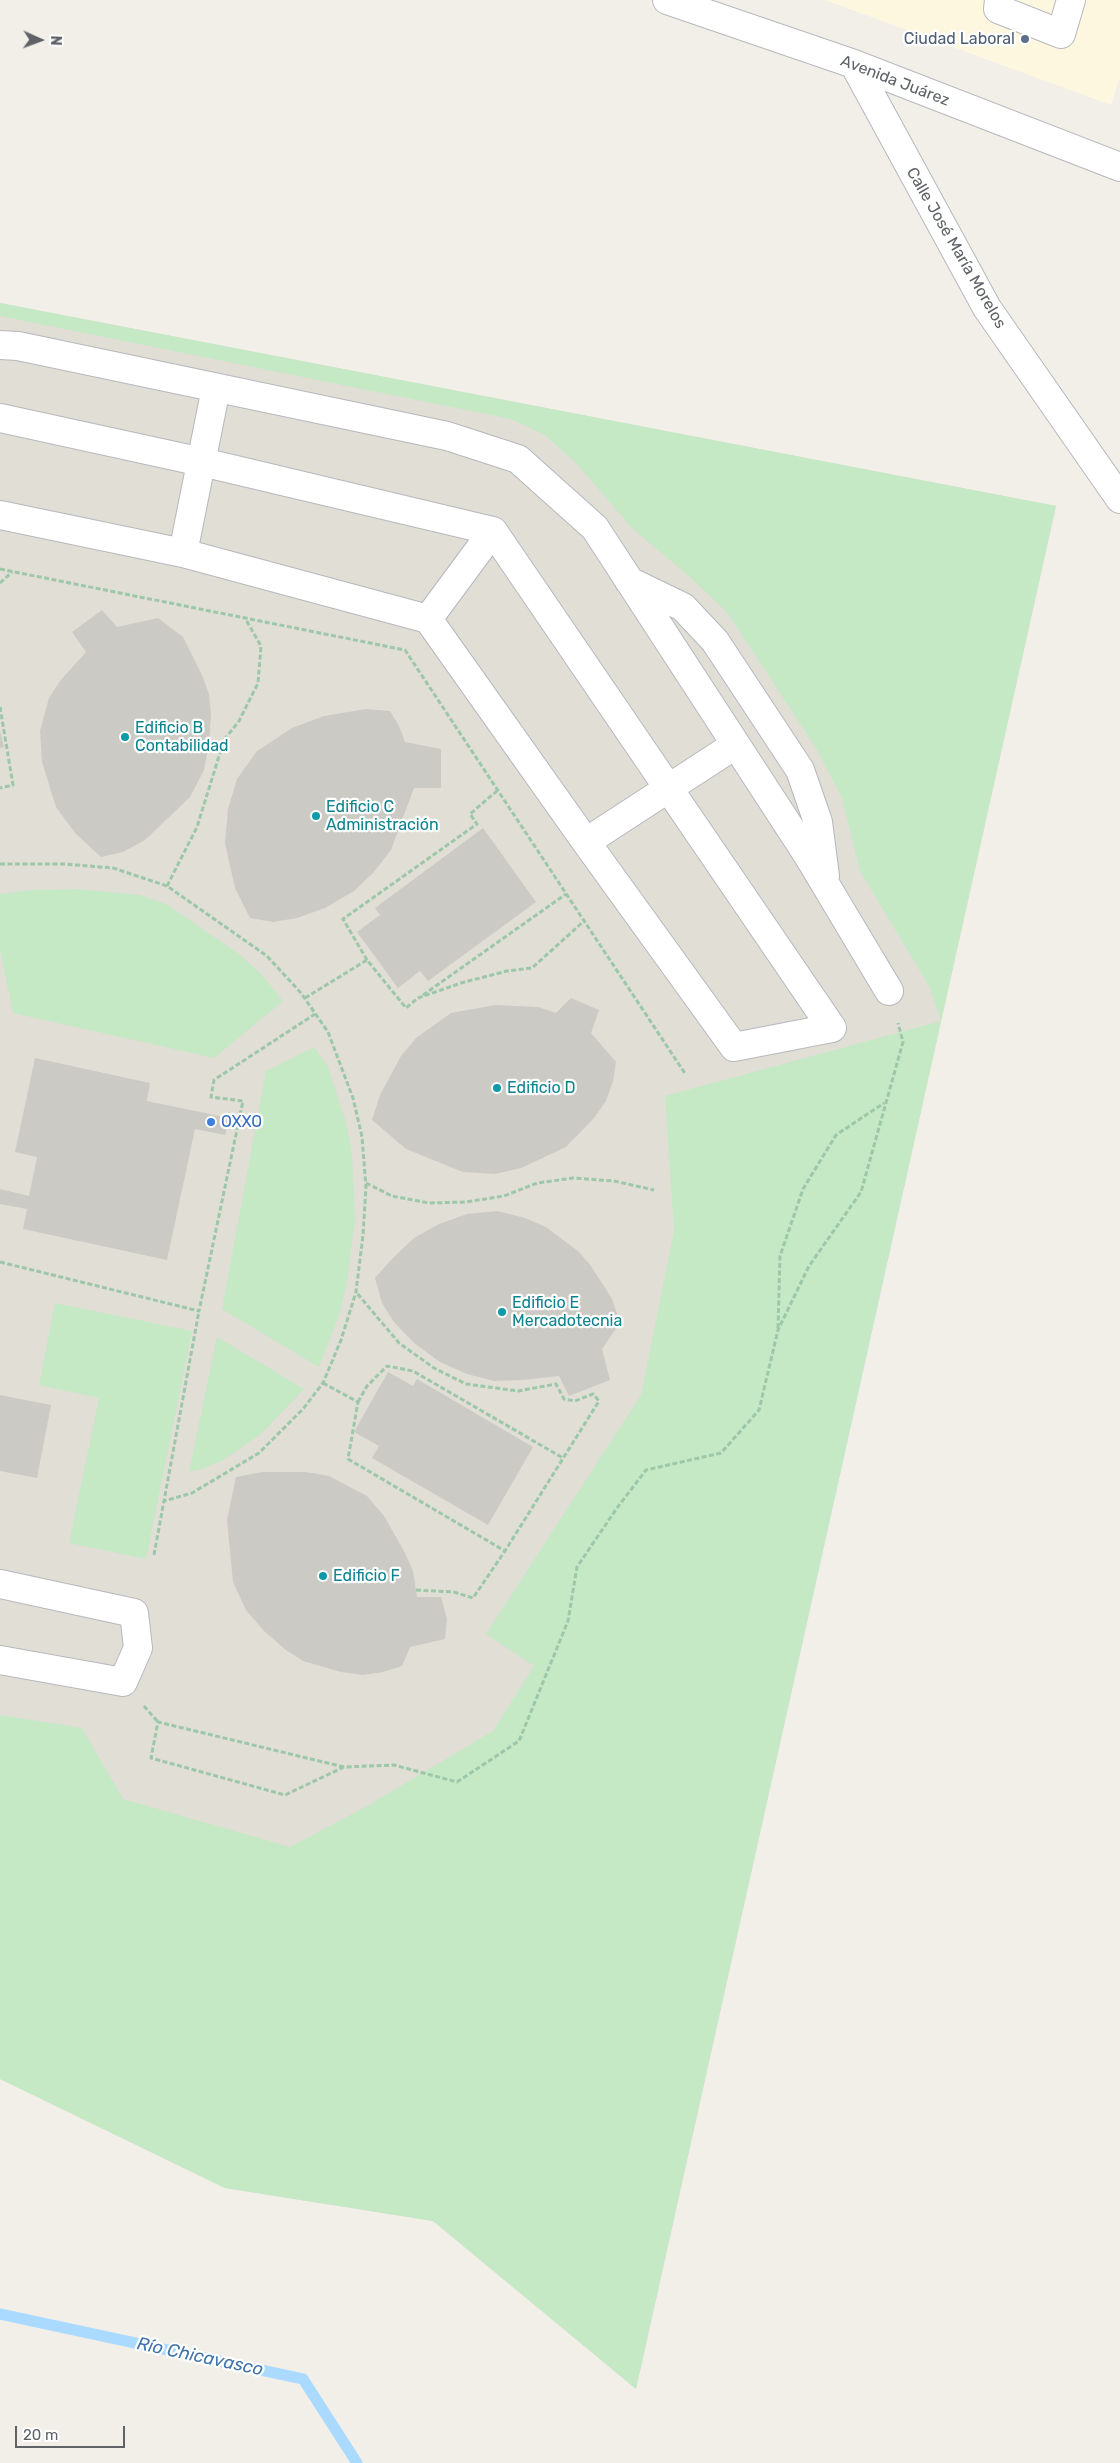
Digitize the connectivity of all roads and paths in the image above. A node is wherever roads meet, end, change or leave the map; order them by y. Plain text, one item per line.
1 (667, 0) edge
2 (999, 0) edge
3 (1071, 0) edge
4 (854, 64) junction
5 (1120, 167) edge
6 (0, 345) edge
7 (216, 388) junction
8 (0, 418) edge
9 (202, 462) junction
10 (1120, 499) edge
11 (0, 515) edge
12 (492, 531) junction
13 (184, 553) junction
14 (0, 569) edge
15 (12, 572) junction
16 (629, 581) junction
17 (0, 583) edge
18 (244, 618) junction
19 (428, 619) junction
20 (0, 707) edge
21 (735, 745) junction
22 (0, 788) edge
23 (668, 788) junction
24 (498, 790) junction
25 (586, 842) junction
26 (0, 864) edge
27 (826, 885) junction
28 (167, 886) junction
29 (566, 894) junction
30 (584, 921) junction
31 (367, 960) junction
32 (889, 990) joint
33 (305, 998) junction
34 (418, 998) junction
35 (315, 1014) junction
36 (686, 1075) dead end
37 (885, 1103) junction
38 (365, 1182) junction
39 (654, 1190) dead end
40 (0, 1262) edge
41 (356, 1292) junction
42 (199, 1311) junction
43 (778, 1330) junction
44 (323, 1383) junction
45 (358, 1402) junction
46 (563, 1458) junction
47 (164, 1501) junction
48 (505, 1551) junction
49 (154, 1555) dead end
50 (0, 1584) edge
51 (416, 1590) dead end
52 (0, 1660) edge
53 (344, 1768) junction

1 - 4 street, Avenida Juárez
2 - 3 street
4 - 5 street, Avenida Juárez
4 - 10 street, Calle José María Morelos
6 - 7 street
7 - 9 street
7 - 16 street
8 - 9 street
9 - 12 street
9 - 13 street
11 - 13 street
12 - 19 street
12 - 23 street
13 - 19 street
14 - 15 path
15 - 17 path
15 - 18 path
16 - 21 street
16 - 27 street
18 - 24 path
18 - 28 path
19 - 25 street
20 - 22 path
21 - 23 street
21 - 27 street
23 - 25 street
23 - 25 street
24 - 29 path
24 - 31 path
26 - 28 path
27 - 32 street
28 - 33 path
29 - 30 path
29 - 34 path
30 - 34 path
30 - 36 path
31 - 33 path
31 - 34 path
32 - 37 path
33 - 35 path
35 - 38 path
35 - 42 path
37 - 43 path
37 - 43 path
38 - 39 path
38 - 41 path
40 - 42 path
41 - 44 path
41 - 46 path
42 - 47 path
43 - 53 path
44 - 45 path
44 - 47 path
45 - 46 path
45 - 48 path
46 - 48 path
47 - 49 path
48 - 51 path
50 - 52 street
53 - 53 path

